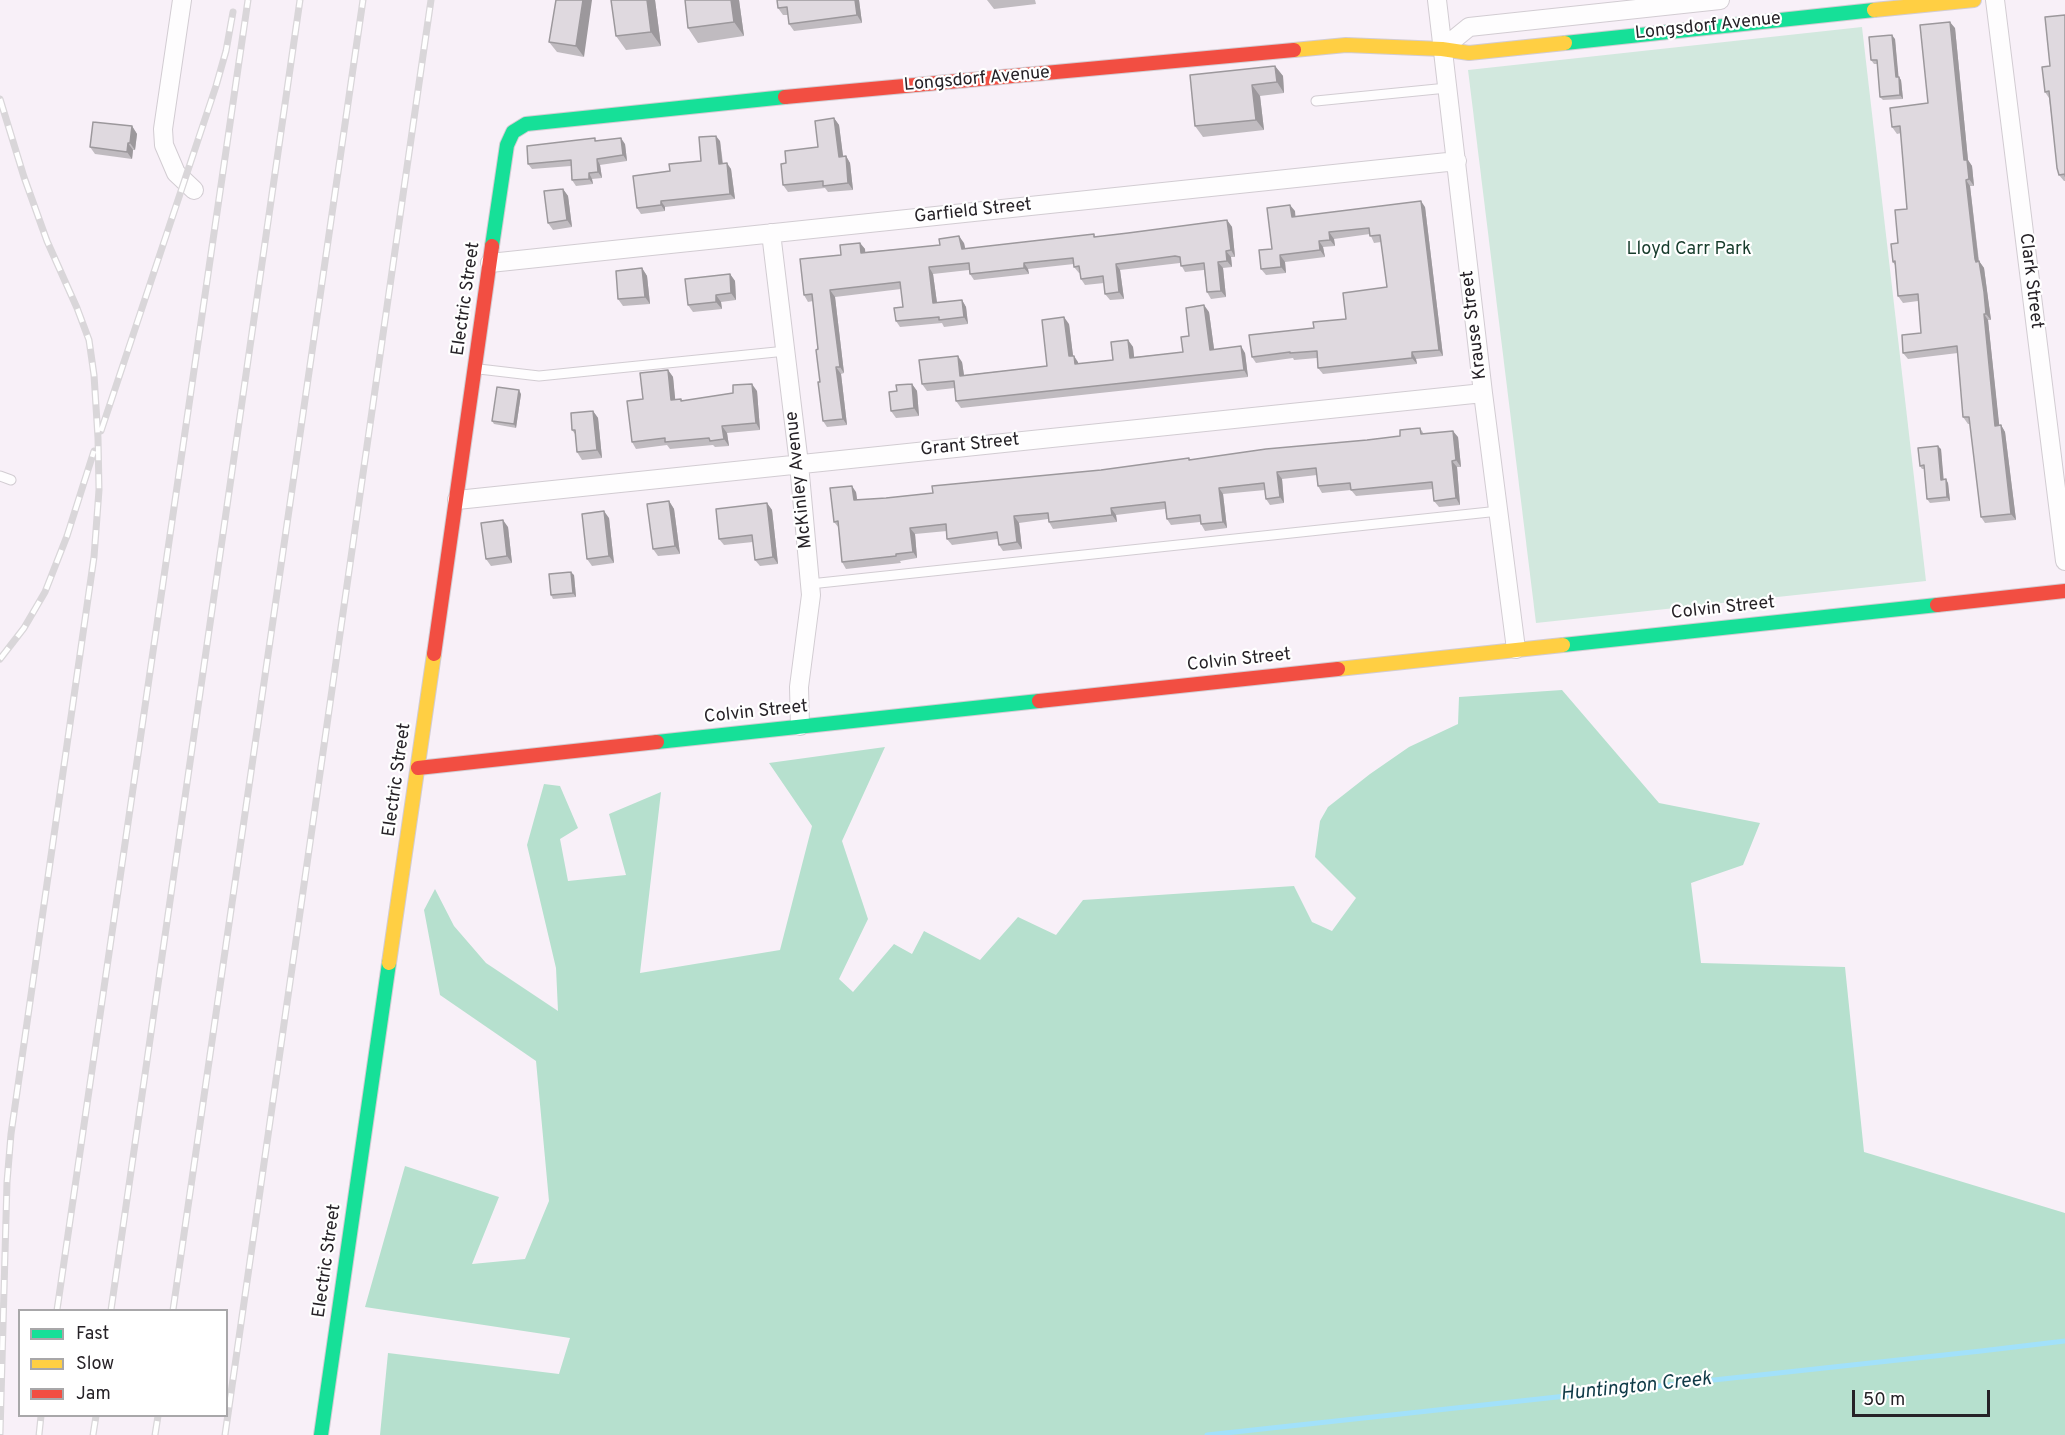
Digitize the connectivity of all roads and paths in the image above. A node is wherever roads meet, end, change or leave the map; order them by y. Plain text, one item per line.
1 (182, 0) edge
2 (1437, 0) edge
3 (1720, 0) edge
4 (1974, 0) edge
5 (1995, 0) edge
6 (1693, 16) junction
7 (1442, 49) junction
8 (1447, 88) junction
9 (1316, 100) dead end
10 (513, 132) joint
11 (1456, 161) junction
12 (194, 190) dead end
13 (771, 233) junction
14 (490, 263) junction
15 (786, 351) junction
16 (475, 368) junction
17 (1483, 393) junction
18 (799, 464) junction
19 (0, 476) edge
20 (10, 480) dead end
21 (457, 500) junction
22 (1499, 511) junction
23 (2065, 561) edge
24 (810, 584) junction
25 (2065, 591) edge
26 (1516, 649) junction
27 (800, 726) junction
28 (418, 768) junction
29 (321, 1435) edge

1 - 12 street
2 - 7 street, Krause Street
3 - 6 street, Longsdorf Avenue
4 - 6 street, Longsdorf Avenue
5 - 23 street, Clark Street
6 - 7 street, Longsdorf Avenue
6 - 7 street, Longsdorf Avenue
7 - 8 street, Krause Street
7 - 10 street, Longsdorf Avenue
8 - 9 lane
8 - 11 street, Krause Street
10 - 14 street, Electric Street
11 - 13 street, Garfield Street
11 - 17 street, Krause Street
13 - 14 street, Garfield Street
13 - 15 street, McKinley Avenue
14 - 16 street, Electric Street
15 - 16 lane
15 - 18 street, McKinley Avenue
16 - 21 street, Electric Street
17 - 18 street, Grant Street
17 - 22 street, Krause Street
18 - 21 street, Grant Street
18 - 24 street, McKinley Avenue
19 - 20 lane
21 - 28 street, Electric Street
22 - 24 lane
22 - 26 street, Krause Street
24 - 27 street, McKinley Avenue
25 - 26 street, Colvin Street
26 - 27 street, Colvin Street
27 - 28 street, Colvin Street
28 - 29 street, Electric Street

